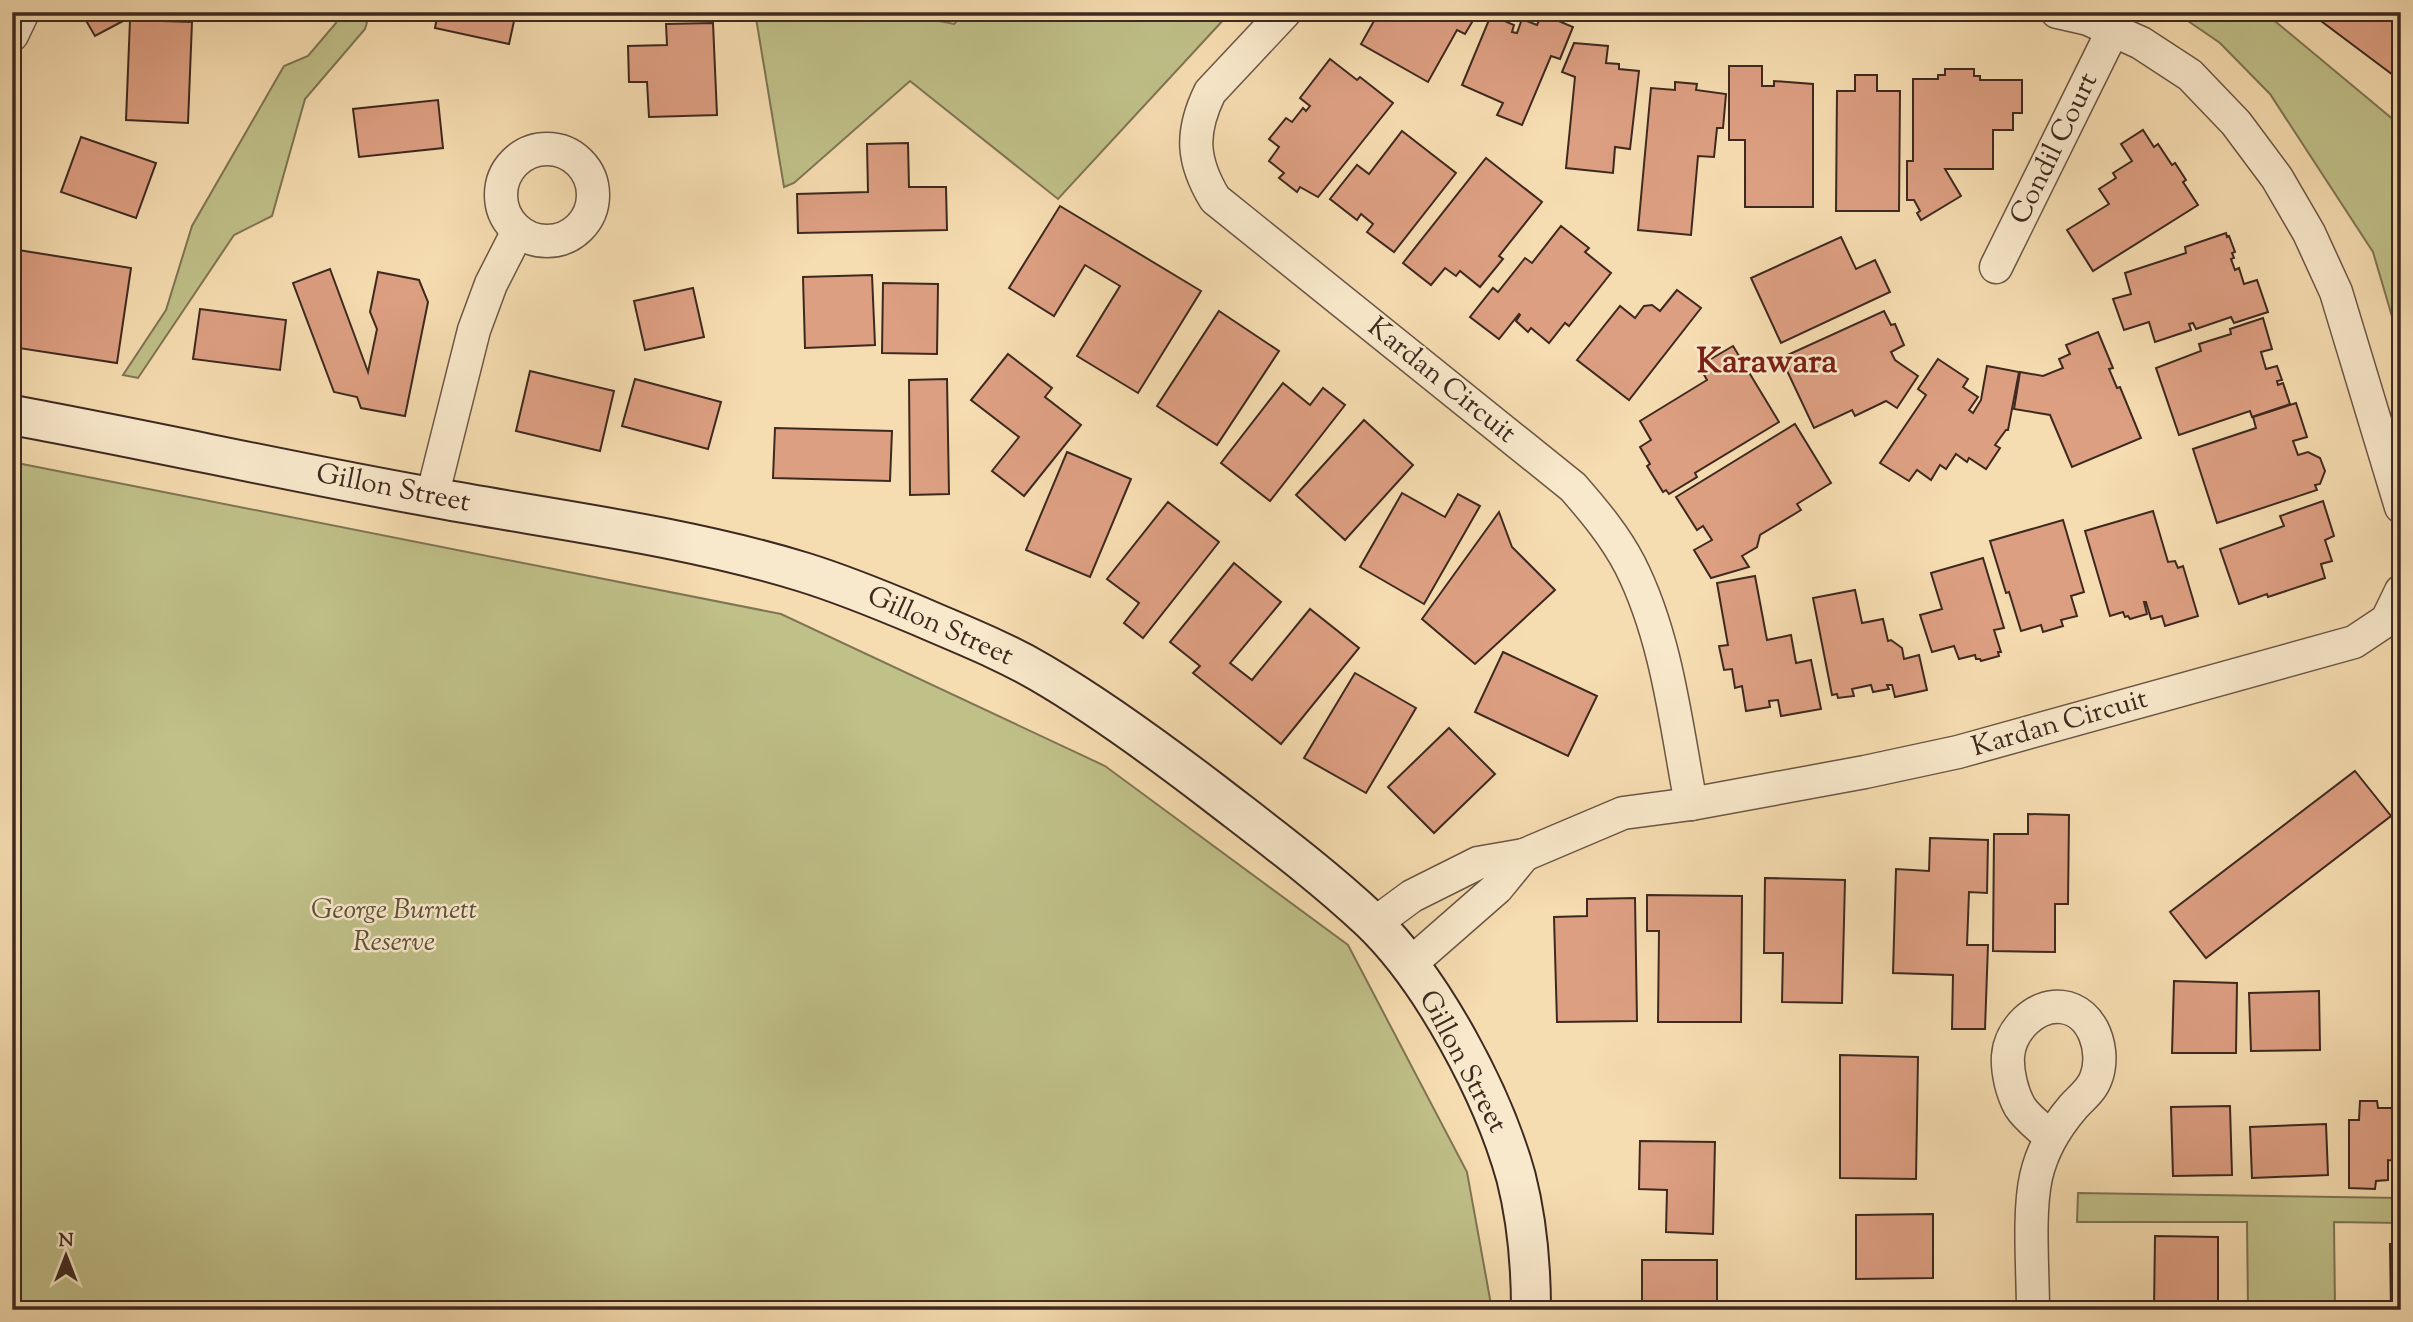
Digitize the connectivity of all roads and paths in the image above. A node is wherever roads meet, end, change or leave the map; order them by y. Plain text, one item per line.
1 (23, 12) edge
2 (1285, 12) edge
3 (2057, 12) edge
4 (2113, 30) junction
5 (12, 35) edge
6 (518, 231) dead end
7 (1996, 267) dead end
8 (12, 415) edge
9 (432, 497) junction
10 (2401, 508) edge
11 (2401, 591) edge
12 (1691, 804) junction
13 (1524, 855) junction
14 (1374, 924) junction
15 (1409, 965) junction
16 (2050, 1138) dead end
17 (1531, 1310) edge
18 (2034, 1310) edge

1 - 5 street
2 - 12 street, Kardan Circuit
3 - 4 street
4 - 7 street, Condil Court
4 - 10 street
6 - 9 street
8 - 9 street, Gillon Street
9 - 14 street, Gillon Street
11 - 12 street, Kardan Circuit
12 - 13 street, Kardan Circuit
13 - 14 street, Kardan Circuit
13 - 15 street, Kardan Circuit
14 - 15 street, Gillon Street
15 - 17 street, Gillon Street
16 - 18 street

